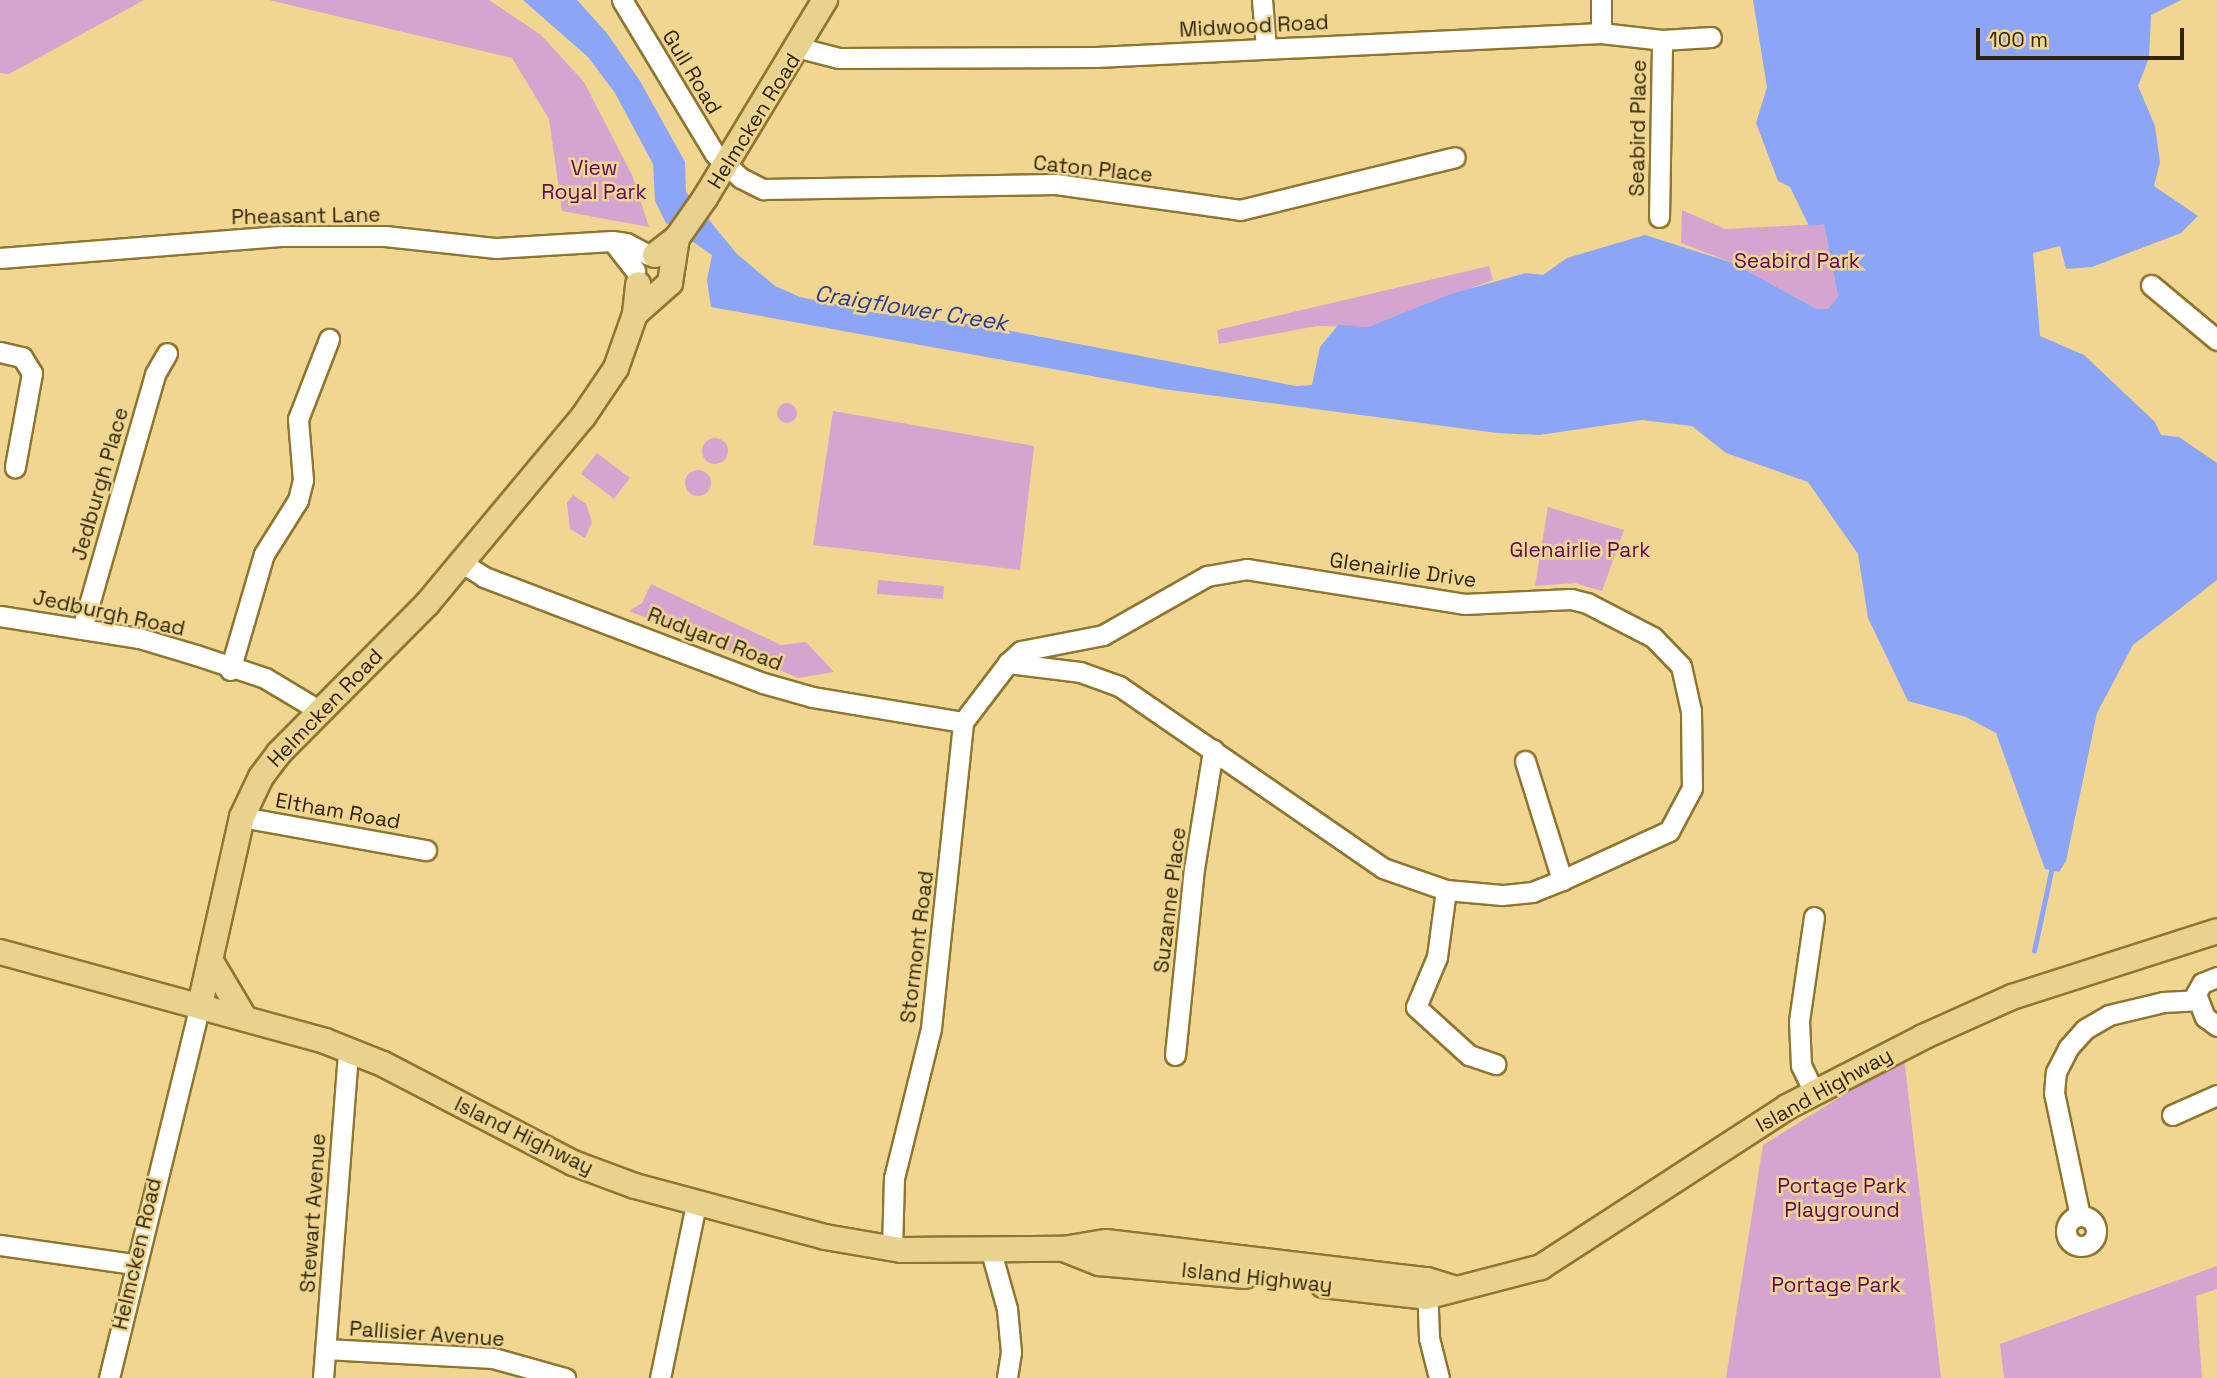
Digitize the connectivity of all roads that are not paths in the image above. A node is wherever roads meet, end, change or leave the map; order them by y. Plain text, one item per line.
1 (622, 0) edge
2 (825, 0) edge
3 (1262, 0) edge
4 (1601, 0) edge
5 (1601, 33) junction
6 (1711, 37) dead end
7 (1662, 40) junction
8 (800, 48) junction
9 (1266, 48) junction
10 (1455, 157) dead end
11 (726, 166) junction
12 (1659, 217) dead end
13 (0, 258) edge
14 (651, 271) junction
15 (2151, 285) dead end
16 (329, 340) dead end
17 (2217, 340) edge
18 (0, 352) edge
19 (167, 353) dead end
20 (15, 467) dead end
21 (462, 563) junction
22 (0, 616) edge
23 (82, 629) junction
24 (1008, 663) junction
25 (230, 670) junction
26 (320, 711) junction
27 (963, 722) junction
28 (1213, 750) junction
29 (1525, 761) dead end
30 (242, 817) junction
31 (426, 850) dead end
32 (1562, 880) junction
33 (1446, 890) junction
34 (1814, 917) dead end
35 (2217, 931) edge
36 (0, 952) edge
37 (210, 960) junction
38 (2217, 977) edge
39 (2197, 1000) junction
40 (200, 1005) junction
41 (244, 1017) junction
42 (2217, 1026) edge
43 (348, 1051) junction
44 (1175, 1055) dead end
45 (1495, 1064) dead end
46 (1814, 1092) junction
47 (2217, 1095) edge
48 (2172, 1115) dead end
49 (696, 1204) junction
50 (2080, 1216) dead end
51 (0, 1245) edge
52 (990, 1248) junction
53 (892, 1249) junction
54 (134, 1264) junction
55 (1426, 1289) junction
56 (325, 1349) junction
57 (109, 1378) edge
58 (323, 1378) edge
59 (565, 1378) edge
60 (660, 1378) edge
61 (1007, 1378) edge
62 (1439, 1378) edge

1 - 11 street, Gull Road
2 - 8 main road, Helmcken Road
3 - 9 street
4 - 5 street
5 - 7 street, Midwood Road
5 - 9 street, Midwood Road
6 - 7 street, Midwood Road
7 - 12 street, Seabird Place
8 - 9 street, Midwood Road
8 - 11 main road, Helmcken Road
10 - 11 street, Caton Place
11 - 14 main road, Helmcken Road
13 - 14 street, Pheasant Lane
14 - 21 main road, Helmcken Road
15 - 17 street
16 - 25 street
18 - 20 street
19 - 23 street, Jedburgh Place
21 - 26 main road, Helmcken Road
21 - 27 street, Rudyard Road
22 - 23 street, Jedburgh Road
23 - 25 street, Jedburgh Road
24 - 27 street
24 - 28 street, Glenairlie Drive
24 - 32 street, Glenairlie Drive
25 - 26 street, Jedburgh Road
26 - 30 main road, Helmcken Road
27 - 53 street, Stormont Road
28 - 33 street, Glenairlie Drive
28 - 44 street, Suzanne Place
29 - 32 street
30 - 31 street, Eltham Road
30 - 37 main road, Helmcken Road
32 - 33 street, Glenairlie Drive
33 - 45 street
34 - 46 street
35 - 46 main road, Island Highway
36 - 40 main road, Island Highway
37 - 40 main road, Helmcken Road
37 - 41 main road
38 - 39 street
39 - 42 street
39 - 50 street
40 - 41 main road, Island Highway
40 - 54 street, Helmcken Road
41 - 43 main road, Island Highway
43 - 49 main road, Island Highway
43 - 56 street, Stewart Avenue
46 - 55 main road, Island Highway
47 - 48 street
49 - 53 main road, Island Highway
49 - 60 street
51 - 54 street
52 - 53 main road, Island Highway
52 - 55 main road, Island Highway
52 - 61 street
54 - 57 street, Helmcken Road
55 - 62 street
56 - 58 street, Stewart Avenue
56 - 59 street, Pallisier Avenue

